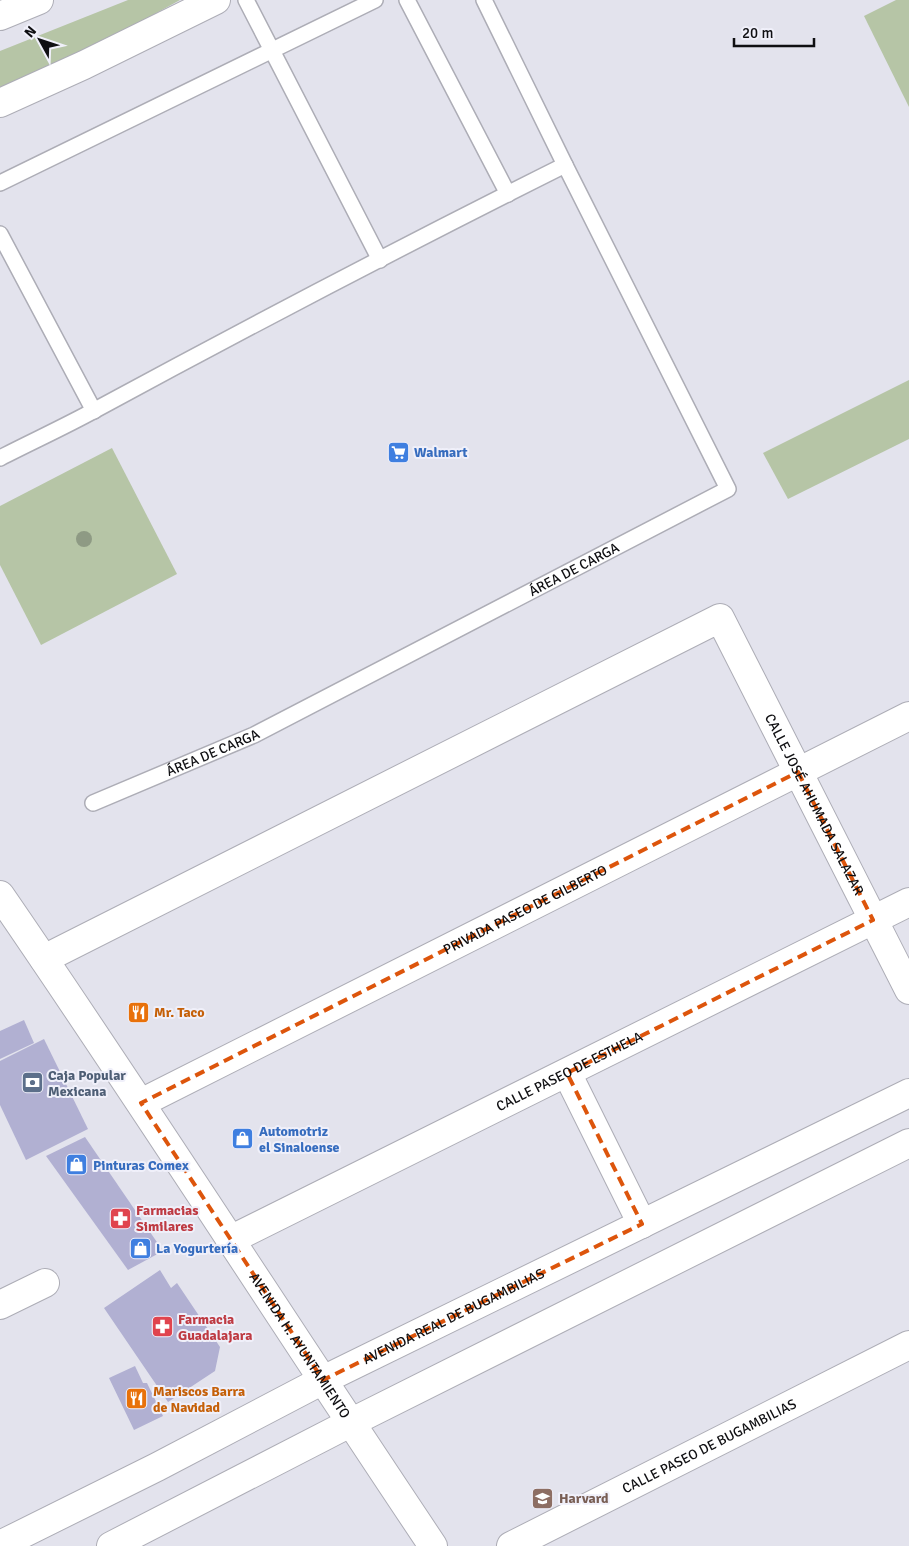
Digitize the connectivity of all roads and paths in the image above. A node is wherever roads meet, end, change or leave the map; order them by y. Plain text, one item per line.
1 (39, 0) edge
2 (216, 0) edge
3 (246, 0) edge
4 (376, 0) edge
5 (407, 0) edge
6 (484, 0) edge
7 (0, 16) edge
8 (271, 51) junction
9 (0, 104) edge
10 (566, 165) junction
11 (0, 183) edge
12 (508, 194) junction
13 (0, 234) edge
14 (380, 260) junction
15 (94, 411) junction
16 (0, 458) edge
17 (909, 716) edge
18 (798, 772) junction
19 (92, 804) dead end
20 (0, 895) edge
21 (909, 902) edge
22 (873, 920) junction
23 (44, 959) junction
24 (909, 990) edge
25 (566, 1073) junction
26 (909, 1093) edge
27 (141, 1103) junction
28 (909, 1142) edge
29 (642, 1224) junction
30 (230, 1240) junction
31 (45, 1283) dead end
32 (0, 1305) edge
33 (909, 1345) edge
34 (322, 1380) junction
35 (350, 1423) junction
36 (0, 1545) edge
37 (112, 1546) edge
38 (433, 1546) edge
39 (511, 1546) edge

1 - 7 main road
2 - 9 main road
3 - 8 lane
4 - 8 lane
5 - 12 lane
6 - 10 lane
8 - 11 lane
8 - 14 lane
10 - 12 lane
10 - 19 lane, ÁREA DE CARGA
12 - 14 lane
13 - 15 lane
14 - 15 lane
15 - 16 lane
17 - 18 main road, PRIVADA PASEO DE GILBERTO
18 - 22 main road, CALLE JOSÉ AHUMADA SALAZAR
18 - 23 main road, CALLE JOSÉ AHUMADA SALAZAR
18 - 27 main road, PRIVADA PASEO DE GILBERTO
20 - 23 main road, AVENIDA H. AYUNTAMIENTO
21 - 22 main road, CALLE PASEO DE ESTHELA
22 - 24 main road, CALLE JOSÉ AHUMADA SALAZAR
22 - 25 main road, CALLE PASEO DE ESTHELA
23 - 27 main road, AVENIDA H. AYUNTAMIENTO
25 - 29 main road
25 - 30 main road, CALLE PASEO DE ESTHELA
26 - 29 main road, AVENIDA REAL DE BUGAMBILIAS
27 - 30 main road, AVENIDA H. AYUNTAMIENTO
28 - 35 main road
29 - 34 main road, AVENIDA REAL DE BUGAMBILIAS
30 - 34 main road, AVENIDA H. AYUNTAMIENTO
31 - 32 main road
33 - 39 main road, CALLE PASEO DE BUGAMBILIAS
34 - 35 main road, AVENIDA H. AYUNTAMIENTO
34 - 36 main road, AVENIDA REAL DE BUGAMBILIAS
35 - 37 main road
35 - 38 main road, AVENIDA H. AYUNTAMIENTO

